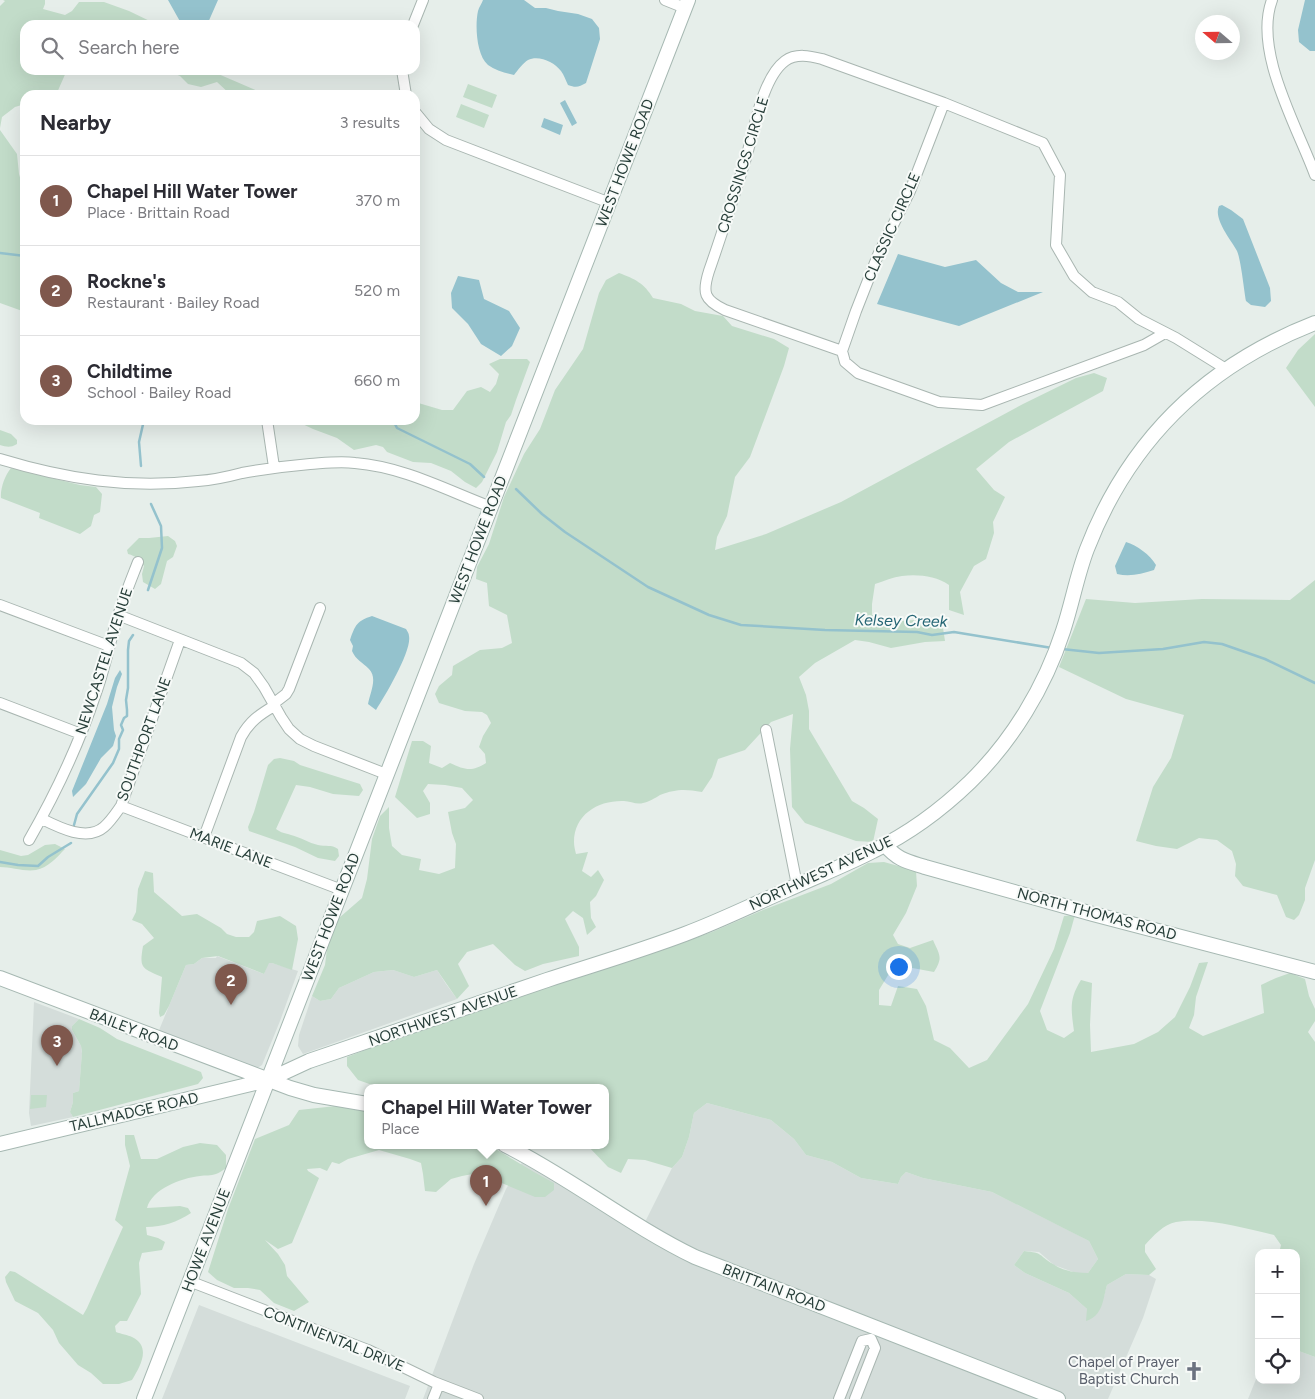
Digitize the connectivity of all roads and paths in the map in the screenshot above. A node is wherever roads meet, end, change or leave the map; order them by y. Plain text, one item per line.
1 (423, 0) edge
2 (665, 0) edge
3 (1272, 0) edge
4 (687, 4) edge
5 (416, 20) edge
6 (403, 75) edge
7 (405, 90) edge
8 (944, 103) junction
9 (420, 118) edge
10 (1315, 174) edge
11 (610, 204) junction
12 (1315, 323) edge
13 (1165, 333) junction
14 (842, 351) junction
15 (1226, 369) junction
16 (268, 425) edge
17 (0, 459) edge
18 (274, 468) junction
19 (491, 507) junction
20 (138, 562) dead end
21 (0, 605) edge
22 (320, 608) dead end
23 (118, 615) junction
24 (180, 640) junction
25 (109, 646) junction
26 (0, 703) edge
27 (273, 705) junction
28 (766, 730) dead end
29 (81, 734) junction
30 (386, 774) junction
31 (121, 806) junction
32 (42, 819) junction
33 (204, 837) junction
34 (29, 840) dead end
35 (885, 845) junction
36 (797, 885) junction
37 (342, 890) junction
38 (1315, 972) edge
39 (0, 978) edge
40 (268, 1080) junction
41 (364, 1103) edge
42 (0, 1144) edge
43 (513, 1149) edge
44 (190, 1281) junction
45 (873, 1333) junction
46 (439, 1384) junction
47 (144, 1399) edge
48 (433, 1399) edge
49 (478, 1399) edge
50 (840, 1399) edge
51 (854, 1399) edge
52 (1058, 1399) edge

1 - 5 street
2 - 4 street
3 - 10 street
4 - 11 street, WEST HOWE ROAD
6 - 7 street
8 - 13 street, CROSSINGS CIRCLE
8 - 14 street, CLASSIC CIRCLE
8 - 14 street, CROSSINGS CIRCLE
9 - 11 street
11 - 19 street, WEST HOWE ROAD
12 - 15 street, NORTHWEST AVENUE
13 - 14 street
13 - 15 street, CROSSINGS CIRCLE
15 - 35 street, NORTHWEST AVENUE
16 - 18 street
17 - 18 street
18 - 19 street
19 - 30 street, WEST HOWE ROAD
20 - 23 street, NEWCASTEL AVENUE
21 - 25 street
22 - 27 street
23 - 24 street
23 - 25 street, NEWCASTEL AVENUE
24 - 27 street
24 - 31 street, SOUTHPORT LANE
25 - 29 street, NEWCASTEL AVENUE
26 - 29 street
27 - 30 street
27 - 33 street
28 - 36 street
29 - 32 street, NEWCASTEL AVENUE
30 - 37 street, WEST HOWE ROAD
31 - 32 street, SOUTHPORT LANE
31 - 33 street, MARIE LANE
32 - 34 street, NEWCASTEL AVENUE
33 - 37 street, MARIE LANE
35 - 36 street, NORTHWEST AVENUE
35 - 38 street, NORTH THOMAS ROAD
36 - 40 street, NORTHWEST AVENUE
37 - 40 street, WEST HOWE ROAD
39 - 40 street, BAILEY ROAD
40 - 41 street
40 - 42 street, TALLMADGE ROAD
40 - 44 street, HOWE AVENUE
43 - 45 street, BRITTAIN ROAD
44 - 46 street, CONTINENTAL DRIVE
44 - 47 street, HOWE AVENUE
45 - 50 street
45 - 51 street
45 - 52 street, BRITTAIN ROAD
46 - 48 street
46 - 49 street, CONTINENTAL DRIVE

